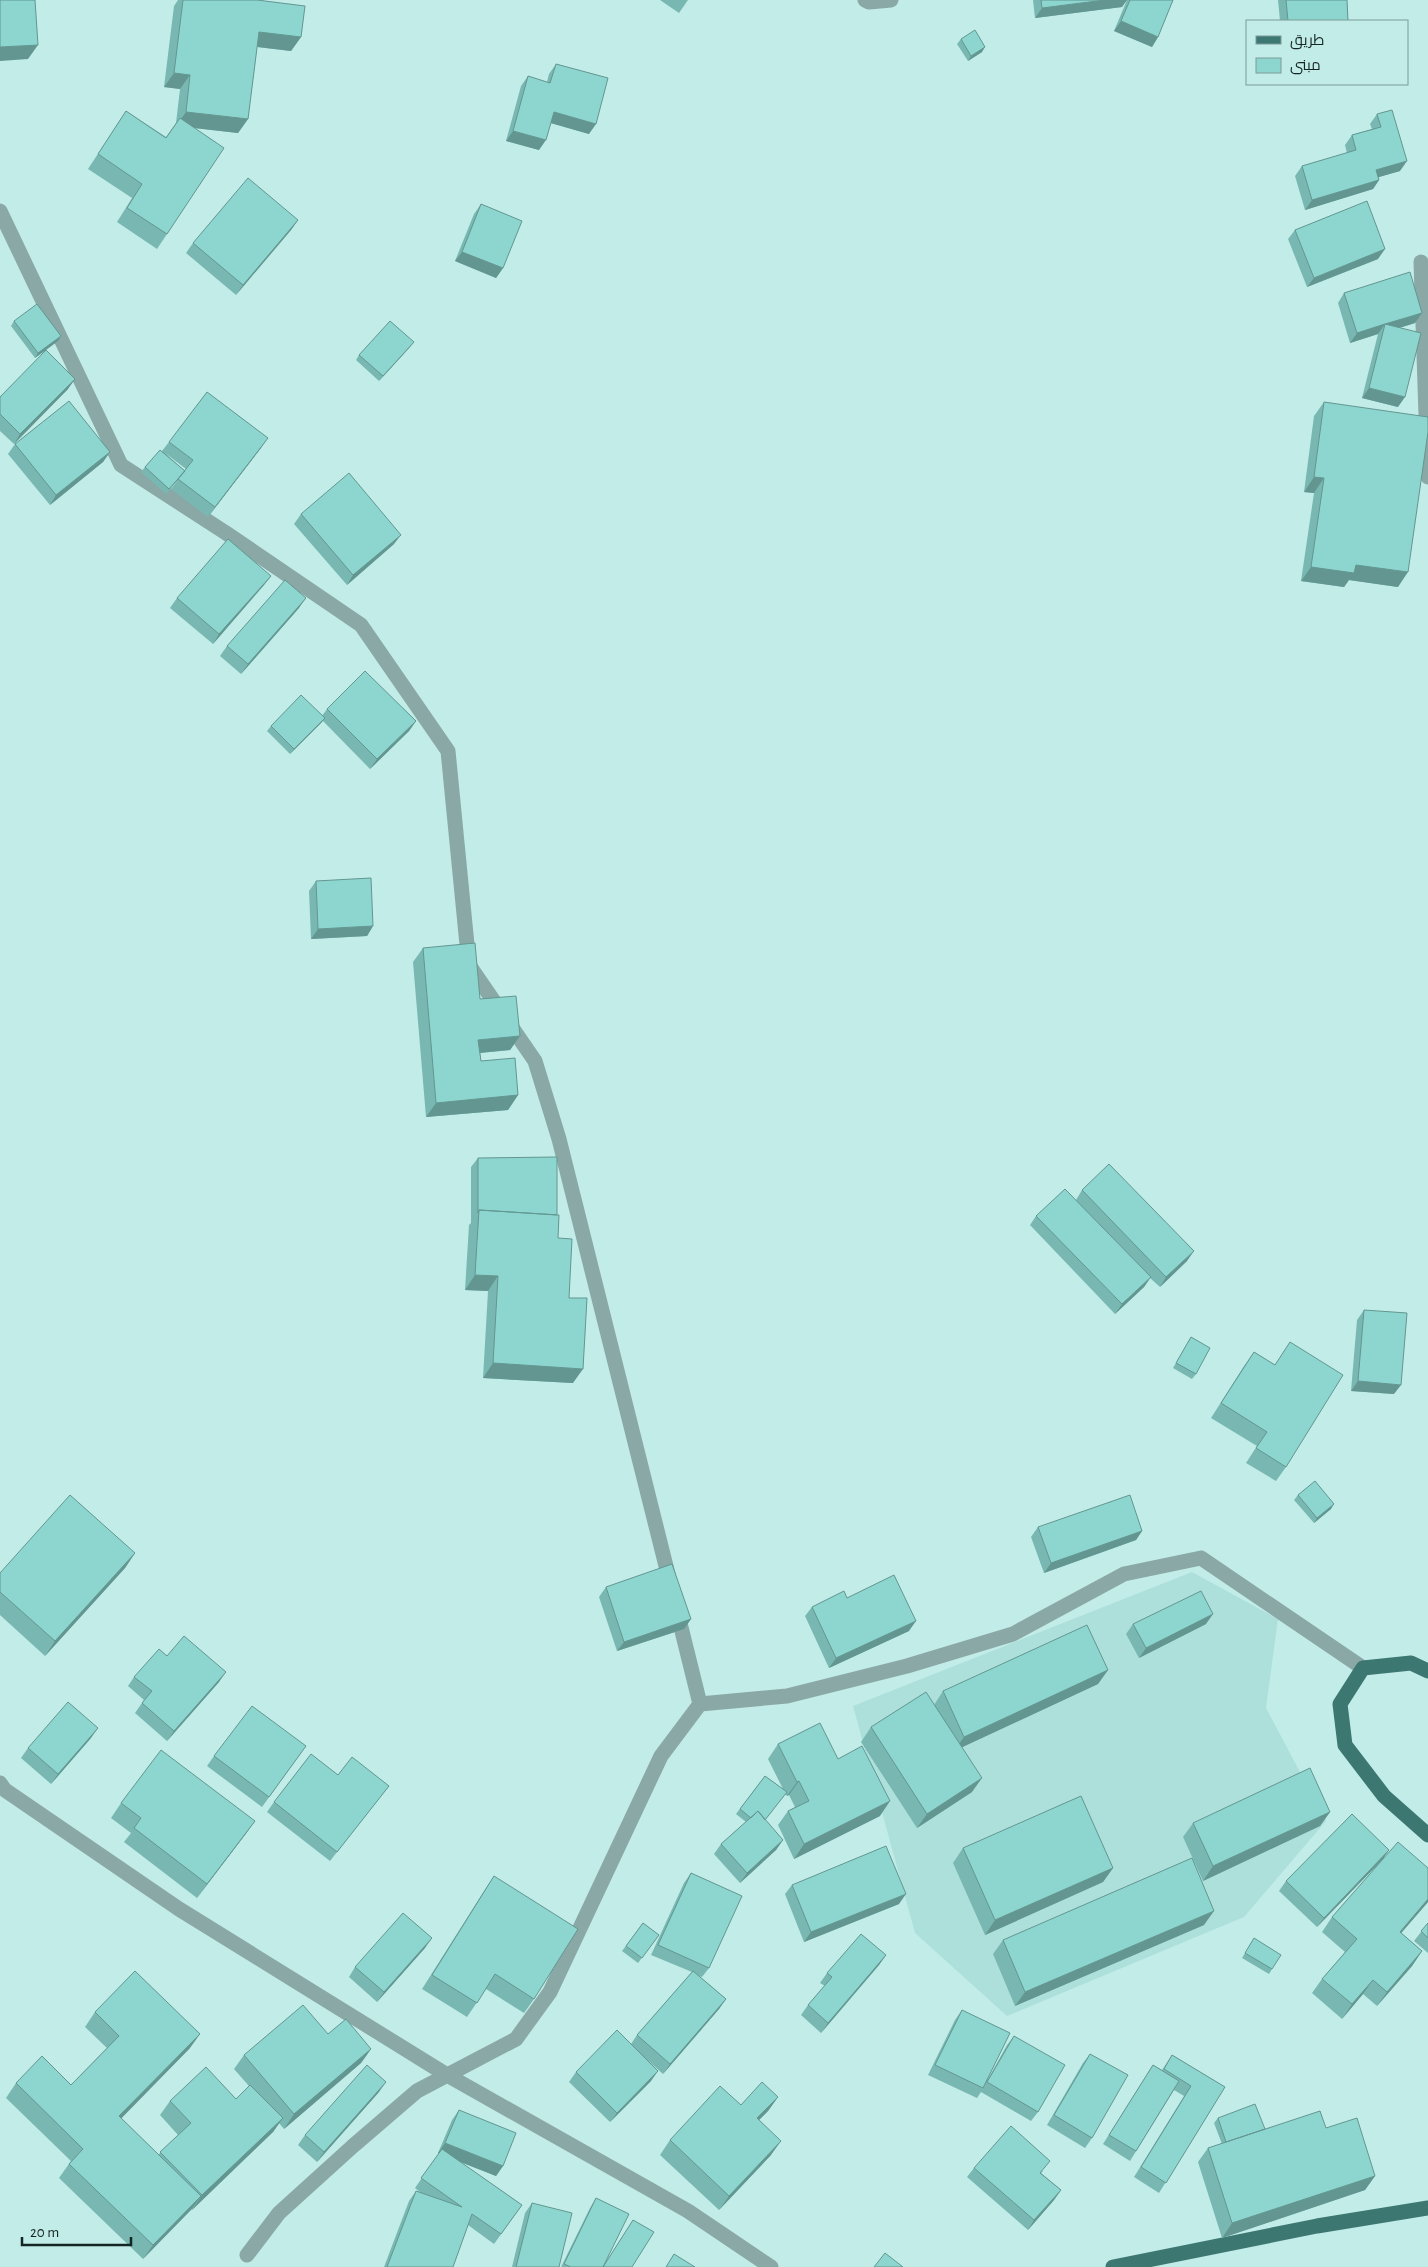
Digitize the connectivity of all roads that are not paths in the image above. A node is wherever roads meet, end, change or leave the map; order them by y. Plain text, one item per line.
1 (865, 0) edge
2 (891, 0) edge
3 (0, 211) edge
4 (1421, 262) dead end
5 (1428, 477) edge
6 (1363, 1668) junction
7 (1428, 1670) edge
8 (700, 1704) junction
9 (0, 1783) edge
10 (1428, 1835) edge
11 (447, 2075) junction
12 (1428, 2208) edge
13 (247, 2255) dead end
14 (771, 2267) edge
15 (1113, 2267) edge

1 - 2 street
3 - 8 street
4 - 5 street
6 - 7 main road
6 - 8 street
6 - 10 main road
8 - 11 street
9 - 11 street
11 - 13 street
11 - 14 street
12 - 15 main road

